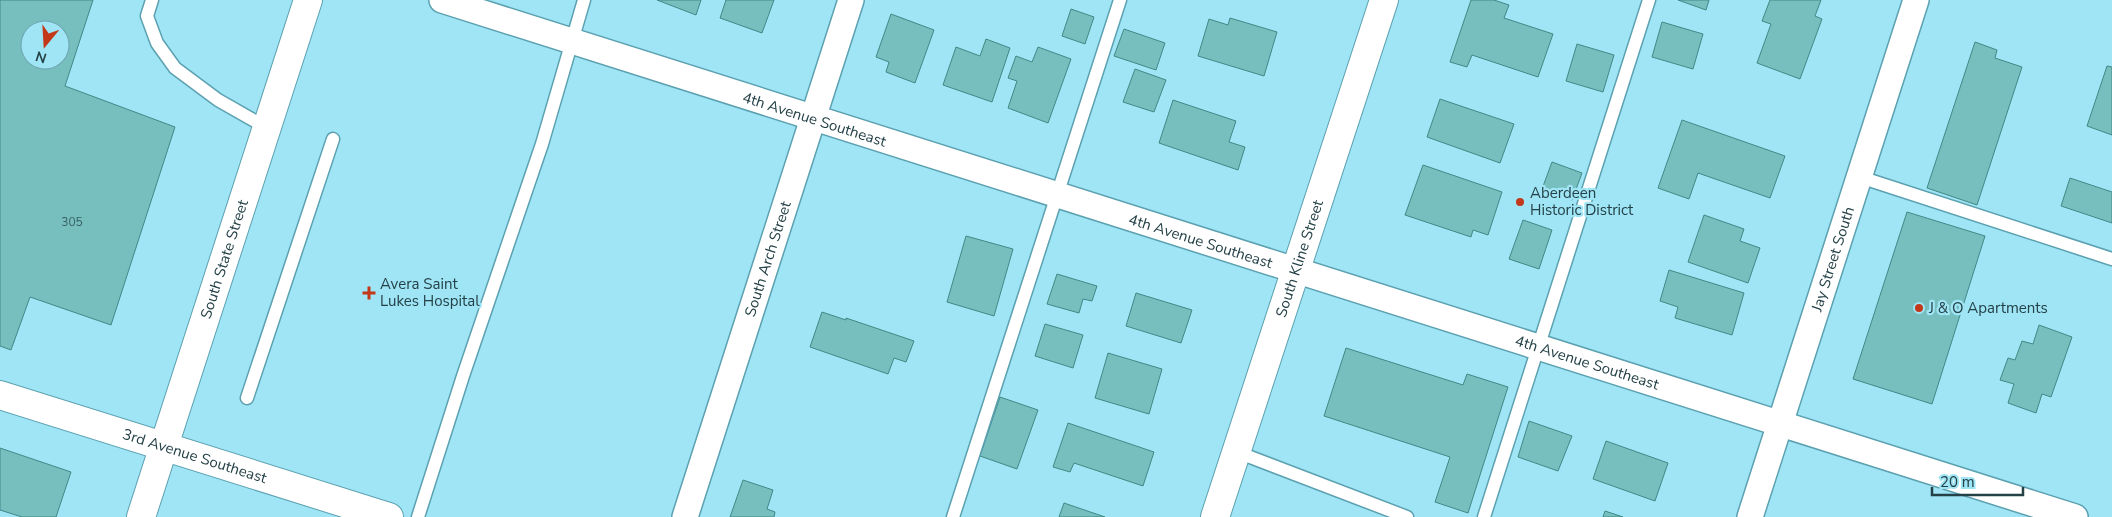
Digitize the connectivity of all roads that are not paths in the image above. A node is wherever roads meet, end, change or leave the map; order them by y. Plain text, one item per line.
1 (152, 0) edge
2 (308, 0) edge
3 (442, 0) edge
4 (584, 0) edge
5 (851, 0) edge
6 (1120, 0) edge
7 (1384, 0) edge
8 (1649, 0) edge
9 (1916, 0) edge
10 (571, 42) junction
11 (812, 119) junction
12 (267, 128) junction
13 (333, 139) dead end
14 (1860, 177) junction
15 (1057, 198) junction
16 (2112, 259) edge
17 (1295, 271) junction
18 (1537, 347) junction
19 (0, 395) edge
20 (247, 398) dead end
21 (1781, 423) junction
22 (164, 446) junction
23 (1236, 452) junction
24 (141, 517) edge
25 (389, 517) edge
26 (418, 517) edge
27 (685, 517) edge
28 (953, 517) edge
29 (1215, 517) edge
30 (1407, 517) edge
31 (1484, 517) edge
32 (1750, 517) edge
33 (2074, 517) edge

1 - 12 lane
2 - 12 street, South State Street
3 - 10 street, 4th Avenue Southeast
4 - 10 lane
5 - 11 street, South Arch Street
6 - 15 lane
7 - 17 street, South Kline Street
8 - 18 lane
9 - 14 street, Jay Street South
10 - 11 street, 4th Avenue Southeast
10 - 26 lane
11 - 15 street, 4th Avenue Southeast
11 - 27 street, South Arch Street
12 - 22 street, South State Street
13 - 20 lane
14 - 16 lane
14 - 21 street, Jay Street South
15 - 17 street, 4th Avenue Southeast
15 - 28 lane
17 - 18 street, 4th Avenue Southeast
17 - 23 street, South Kline Street
18 - 21 street, 4th Avenue Southeast
18 - 31 lane
19 - 22 street, 3rd Avenue Southeast
21 - 32 street, Jay Street South
21 - 33 street, 4th Avenue Southeast
22 - 24 street, South State Street
22 - 25 street, 3rd Avenue Southeast
23 - 29 street, South Kline Street
23 - 30 lane

